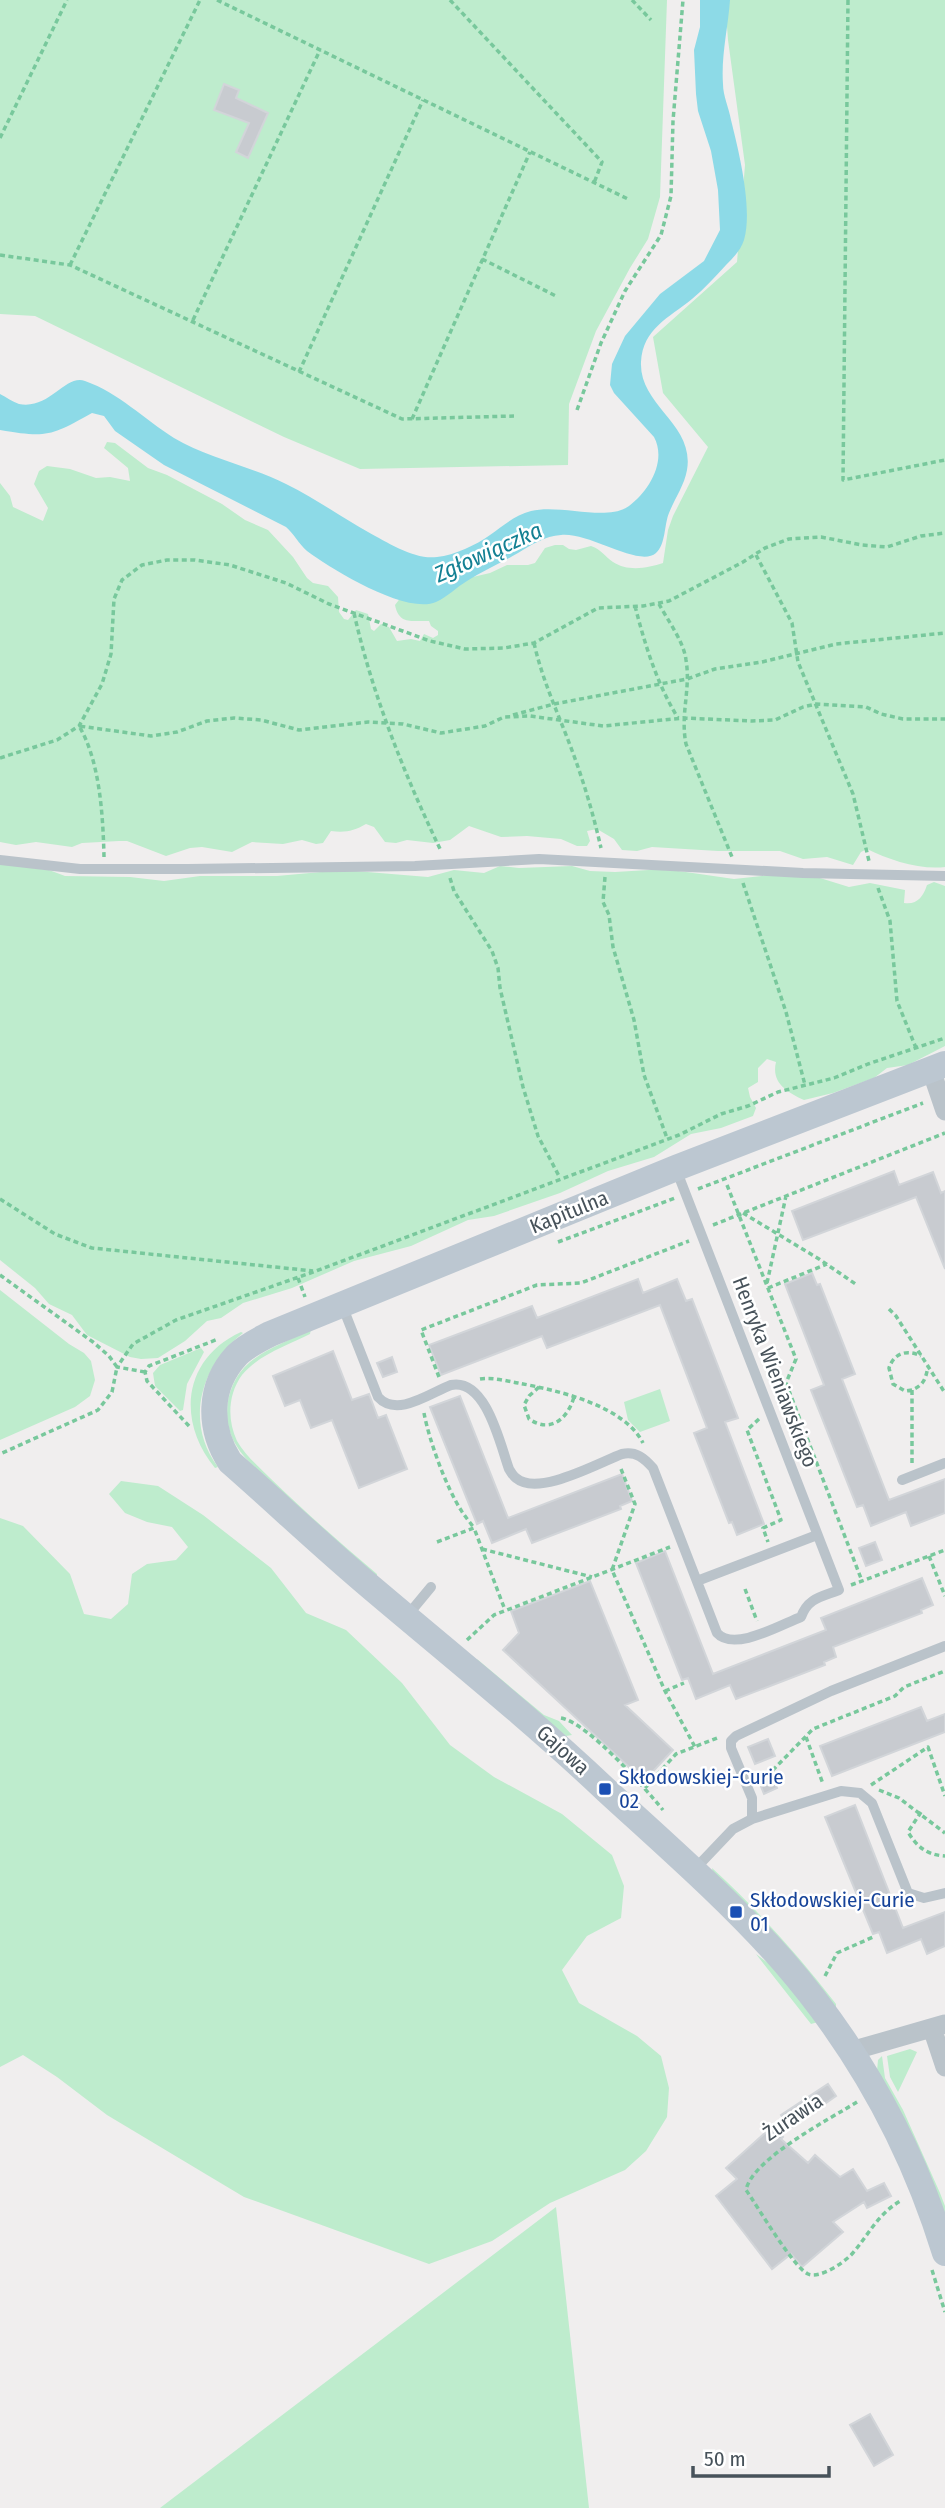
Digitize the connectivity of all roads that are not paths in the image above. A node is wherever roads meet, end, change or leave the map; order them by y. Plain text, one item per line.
1 (0, 860) edge
2 (945, 876) edge
3 (938, 1067) edge
4 (942, 1104) edge
5 (676, 1168) junction
6 (341, 1304) junction
7 (216, 1391) joint
8 (945, 1463) edge
9 (902, 1480) dead end
10 (817, 1535) junction
11 (697, 1581) junction
12 (431, 1587) dead end
13 (407, 1617) junction
14 (945, 1646) edge
15 (752, 1819) junction
16 (693, 1871) junction
17 (945, 1893) edge
18 (938, 2026) edge
19 (851, 2051) junction
20 (945, 2067) edge
21 (938, 2259) edge

1 - 2 lane
3 - 4 street
3 - 5 street, Kapitulna
5 - 6 street, Kapitulna
5 - 10 lane, Henryka Wieniawskiego
6 - 7 street, Kapitulna
6 - 11 lane
7 - 13 street, Gajowa
8 - 9 lane
10 - 11 lane
10 - 11 lane, Henryka Wieniawskiego
12 - 13 lane
13 - 16 street, Gajowa
14 - 15 lane
15 - 16 lane
15 - 17 lane
16 - 19 street, Gajowa
18 - 19 street
18 - 20 street
19 - 21 street, Gajowa

